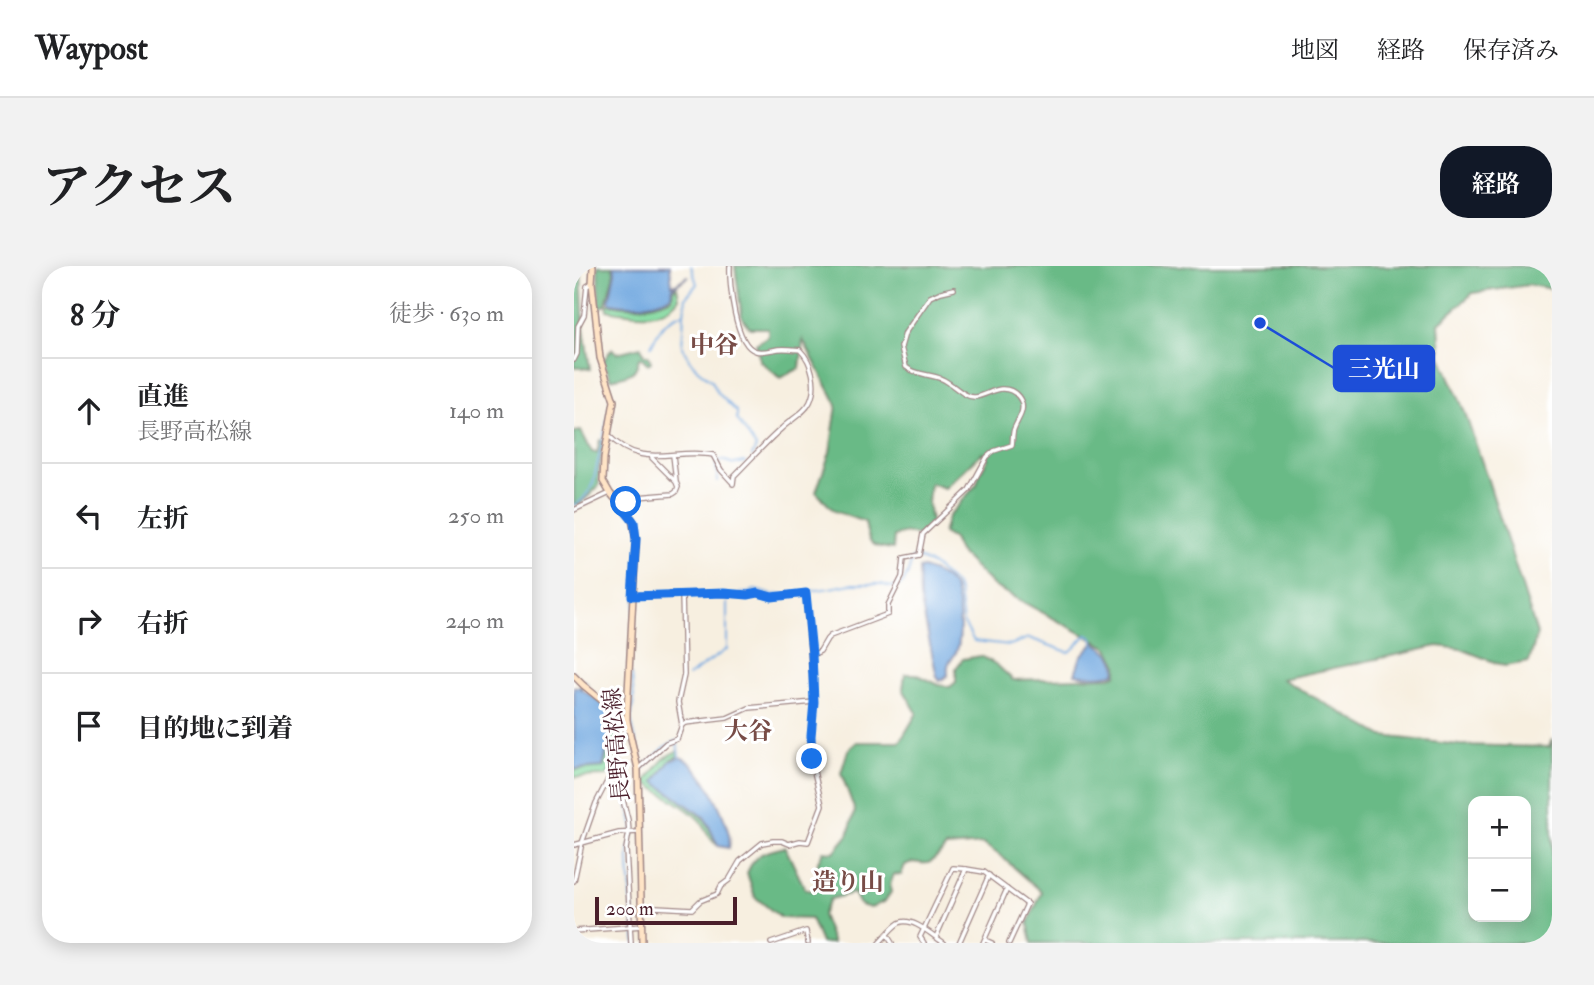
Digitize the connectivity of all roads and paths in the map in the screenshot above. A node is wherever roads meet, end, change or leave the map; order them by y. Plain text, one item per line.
1 (593, 266) edge
2 (730, 266) edge
3 (592, 284) junction
4 (954, 289) dead end
5 (574, 360) edge
6 (608, 435) junction
7 (673, 455) junction
8 (652, 456) junction
9 (676, 482) junction
10 (610, 493) junction
11 (621, 506) junction
12 (574, 510) edge
13 (682, 594) junction
14 (635, 596) junction
15 (812, 654) junction
16 (574, 676) edge
17 (814, 702) junction
18 (627, 721) junction
19 (682, 726) junction
20 (614, 768) junction
21 (638, 769) junction
22 (634, 832) junction
23 (582, 842) junction
24 (574, 845) edge
25 (966, 869) junction
26 (989, 876) junction
27 (574, 881) edge
28 (1007, 889) junction
29 (641, 908) junction
30 (635, 927) junction
31 (924, 929) junction
32 (574, 931) edge
33 (887, 935) junction
34 (936, 937) junction
35 (787, 940) edge
36 (984, 942) edge
37 (631, 943) edge
38 (642, 943) edge
39 (771, 943) edge
40 (808, 943) edge
41 (879, 943) edge
42 (892, 943) edge
43 (923, 943) edge
44 (944, 943) edge
45 (959, 943) edge
46 (992, 943) edge
47 (1009, 943) edge

1 - 3 main road
2 - 7 street
3 - 5 street
3 - 6 main road
4 - 15 street
6 - 8 street
6 - 10 main road
7 - 8 street
7 - 9 street
8 - 9 street
9 - 11 street
10 - 11 main road, 長野高松線
10 - 12 street
11 - 14 main road, 長野高松線
13 - 14 street
13 - 15 street
13 - 19 street
14 - 18 main road, 長野高松線
15 - 17 street
16 - 18 main road
17 - 19 street
17 - 29 street
18 - 20 street
18 - 21 main road, 長野高松線
19 - 21 street
20 - 22 street
20 - 23 street
21 - 22 main road, 長野高松線
22 - 23 street
22 - 29 main road, 長野高松線
22 - 30 street
23 - 24 street
23 - 27 street
25 - 26 street
25 - 31 street
25 - 34 street
26 - 28 street
26 - 45 street
28 - 36 street
28 - 47 street
29 - 30 main road, 長野高松線
30 - 32 street
30 - 37 street
30 - 38 main road, 長野高松線
31 - 33 street
31 - 34 street
31 - 43 street
33 - 41 street
33 - 42 street
34 - 44 street
35 - 39 street
35 - 40 street
36 - 46 street

